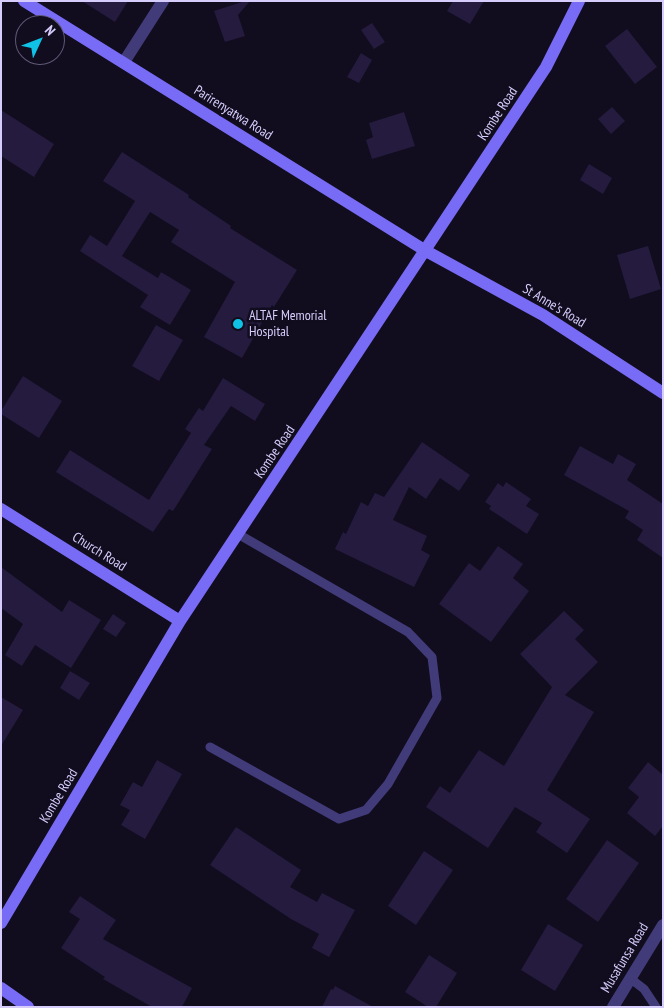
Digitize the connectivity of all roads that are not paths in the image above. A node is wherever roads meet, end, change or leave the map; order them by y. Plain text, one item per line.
1 (24, 1) edge
2 (163, 1) edge
3 (579, 1) edge
4 (124, 62) junction
5 (426, 251) junction
6 (663, 393) edge
7 (1, 509) edge
8 (238, 534) junction
9 (180, 621) junction
10 (210, 747) dead end
11 (1, 923) edge
12 (663, 925) edge
13 (630, 979) junction
14 (1, 988) edge
15 (28, 1007) edge
16 (613, 1007) edge
17 (656, 1007) edge

1 - 4 street, Parirenyatwa Road
2 - 4 street
3 - 5 street, Kombe Road
4 - 5 street, Parirenyatwa Road
5 - 6 street, St Anne's Road
5 - 8 street, Kombe Road
7 - 9 street, Church Road
8 - 9 street, Kombe Road
8 - 10 lane
9 - 11 street, Kombe Road
12 - 13 street, Musafunsa Road
13 - 16 street, Musafunsa Road
13 - 17 lane
14 - 15 street

